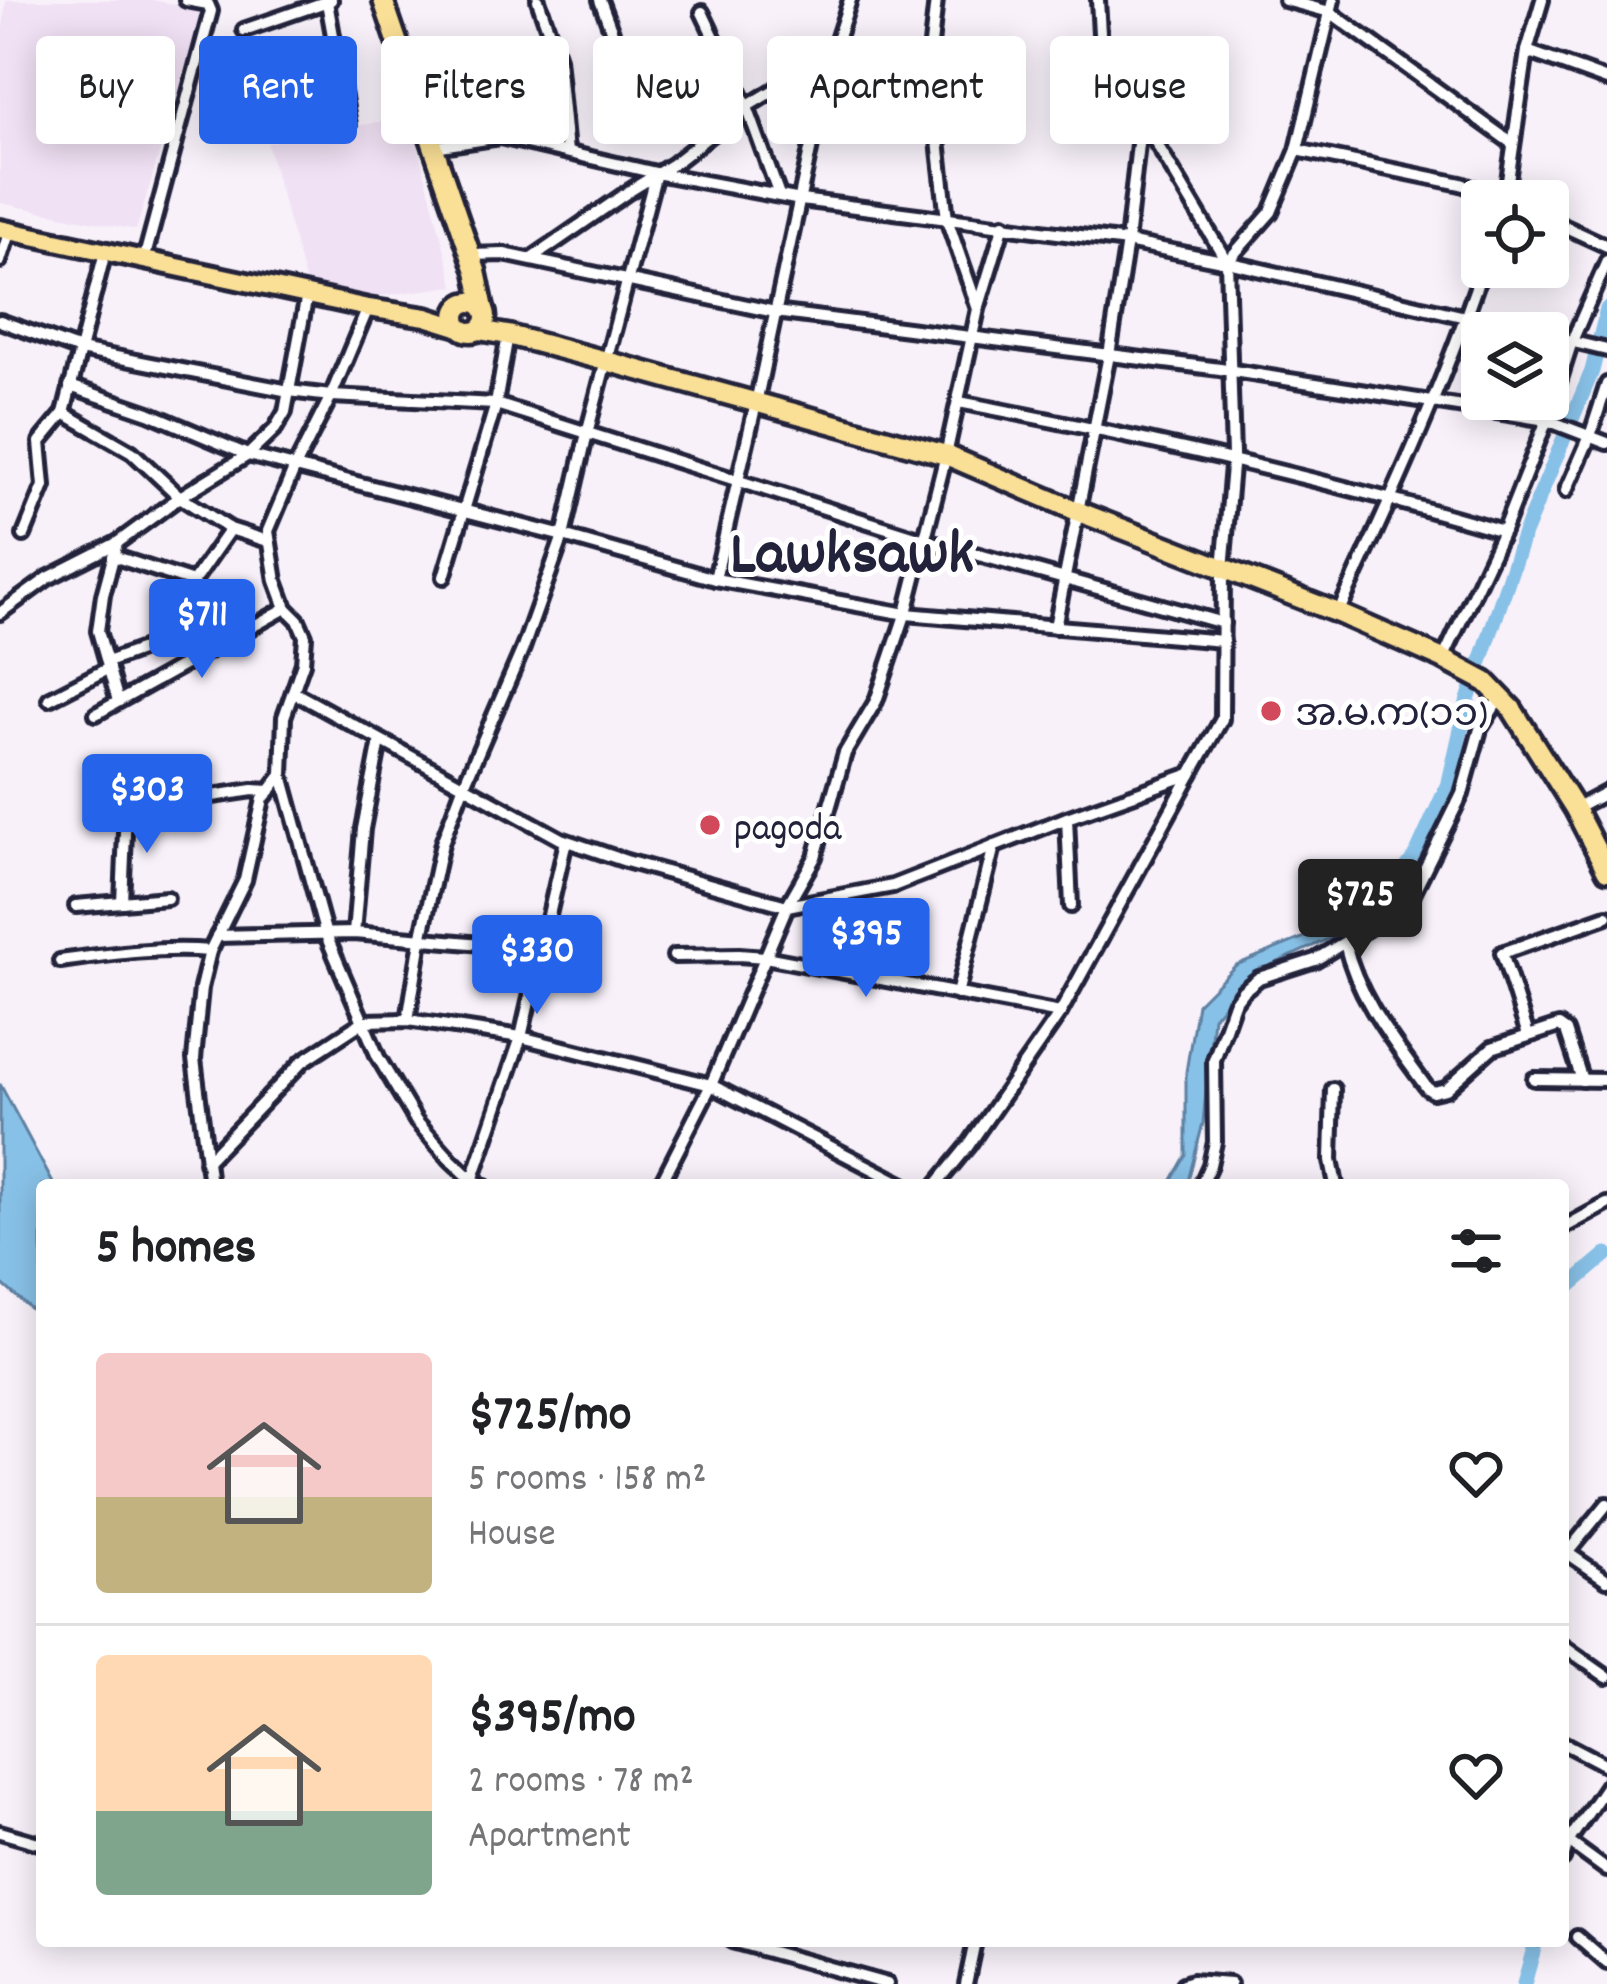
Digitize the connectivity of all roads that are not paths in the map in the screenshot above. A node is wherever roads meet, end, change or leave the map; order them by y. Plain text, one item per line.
1 (186, 0) edge
2 (383, 0) edge
3 (538, 0) edge
4 (600, 0) edge
5 (850, 0) edge
6 (937, 0) edge
7 (1098, 0) edge
8 (1285, 0) edge
9 (1542, 0) edge
10 (330, 1) edge
11 (1332, 6) edge
12 (702, 12) dead end
13 (244, 30) dead end
14 (335, 36) edge
15 (613, 36) edge
16 (838, 36) edge
17 (932, 36) edge
18 (1100, 36) edge
19 (1527, 50) junction
20 (1607, 80) edge
21 (767, 95) edge
22 (747, 107) junction
23 (812, 144) edge
24 (938, 144) edge
25 (1138, 144) edge
26 (1157, 144) edge
27 (1514, 144) junction
28 (434, 147) junction
29 (1297, 150) junction
30 (567, 152) junction
31 (656, 173) junction
32 (1510, 180) edge
33 (1461, 184) edge
34 (778, 195) junction
35 (800, 200) junction
36 (947, 219) junction
37 (1004, 224) junction
38 (1569, 229) edge
39 (5, 230) edge
40 (1126, 242) junction
41 (1607, 246) edge
42 (105, 252) junction
43 (531, 259) junction
44 (144, 260) junction
45 (0, 261) edge
46 (1607, 261) edge
47 (1227, 262) junction
48 (473, 263) junction
49 (628, 280) junction
50 (308, 295) junction
51 (368, 308) junction
52 (978, 309) junction
53 (775, 312) junction
54 (1461, 316) edge
55 (471, 317) junction
56 (0, 321) edge
57 (1461, 330) edge
58 (508, 335) junction
59 (972, 338) junction
60 (1569, 340) edge
61 (1572, 341) junction
62 (80, 350) junction
63 (1569, 350) edge
64 (1607, 350) edge
65 (1109, 355) junction
66 (607, 361) junction
67 (1230, 370) junction
68 (1607, 384) edge
69 (70, 386) junction
70 (290, 392) junction
71 (331, 396) junction
72 (958, 402) junction
73 (1432, 402) junction
74 (757, 403) junction
75 (496, 404) junction
76 (1461, 407) edge
77 (64, 413) junction
78 (1547, 420) joint
79 (1095, 428) junction
80 (587, 434) junction
81 (1590, 436) junction
82 (1607, 443) edge
83 (248, 455) junction
84 (946, 455) junction
85 (1232, 460) junction
86 (295, 467) junction
87 (739, 481) junction
88 (1566, 491) dead end
89 (180, 496) junction
90 (1392, 499) junction
91 (466, 511) junction
92 (1077, 511) junction
93 (230, 529) junction
94 (1504, 531) junction
95 (24, 535) dead end
96 (563, 536) junction
97 (926, 540) junction
98 (268, 541) junction
99 (115, 549) junction
100 (1223, 569) junction
101 (443, 577) dead end
102 (1062, 578) junction
103 (715, 579) junction
104 (194, 582) junction
105 (286, 608) junction
106 (0, 613) edge
107 (1338, 613) junction
108 (905, 614) junction
109 (1222, 623) junction
110 (1054, 627) junction
111 (1223, 641) junction
112 (1443, 659) junction
113 (108, 665) junction
114 (1494, 689) junction
115 (293, 692) junction
116 (49, 698) dead end
117 (118, 701) junction
118 (95, 714) dead end
119 (380, 741) junction
120 (1191, 774) junction
121 (282, 775) junction
122 (463, 787) junction
123 (270, 790) junction
124 (1607, 792) edge
125 (126, 809) junction
126 (1575, 809) junction
127 (104, 812) dead end
128 (1067, 818) junction
129 (566, 841) junction
130 (994, 846) junction
131 (1607, 872) edge
132 (167, 898) dead end
133 (122, 902) junction
134 (76, 906) dead end
135 (787, 906) junction
136 (1071, 906) dead end
137 (1607, 916) edge
138 (354, 933) junction
139 (217, 935) junction
140 (326, 935) junction
141 (421, 940) junction
142 (1345, 943) junction
143 (541, 949) junction
144 (210, 951) junction
145 (674, 956) dead end
146 (765, 957) junction
147 (60, 961) dead end
148 (957, 994) junction
149 (1060, 1013) junction
150 (408, 1019) junction
151 (364, 1021) junction
152 (1528, 1035) junction
153 (521, 1037) junction
154 (1534, 1079) dead end
155 (1582, 1080) junction
156 (1607, 1080) edge
157 (711, 1085) junction
158 (1333, 1089) dead end
159 (206, 1162) junction
160 (208, 1179) edge
161 (471, 1179) edge
162 (476, 1179) edge
163 (663, 1179) edge
164 (892, 1179) edge
165 (941, 1179) edge
166 (1204, 1179) edge
167 (1335, 1179) edge
168 (1607, 1204) edge
169 (1569, 1225) edge
170 (1607, 1504) edge
171 (1569, 1547) edge
172 (1569, 1555) edge
173 (1607, 1580) edge
174 (1569, 1650) edge
175 (1607, 1677) edge
176 (1569, 1748) edge
177 (1607, 1766) edge
178 (1607, 1785) edge
179 (0, 1832) edge
180 (1569, 1836) edge
181 (36, 1842) edge
182 (1569, 1842) edge
183 (1607, 1870) edge
184 (1577, 1937) dead end
185 (753, 1947) edge
186 (974, 1947) edge
187 (1607, 1963) edge
188 (887, 1984) edge
189 (966, 1984) edge
190 (1183, 1984) edge
191 (1230, 1984) edge

1 - 44 street
2 - 28 highway
3 - 30 street
4 - 15 street
5 - 16 street
6 - 17 street
7 - 18 street
8 - 11 street
9 - 19 street
10 - 13 street
10 - 14 street
11 - 27 street
11 - 29 street
12 - 22 street
19 - 20 street
19 - 27 street
21 - 22 street
22 - 31 street
22 - 34 street
23 - 35 street
24 - 36 street
25 - 40 street
26 - 47 street
27 - 32 street
28 - 30 street
28 - 48 highway
29 - 33 street
29 - 47 street
30 - 31 street
31 - 34 street
31 - 43 street
31 - 49 street
34 - 35 street
35 - 36 street
35 - 53 street
36 - 37 street
36 - 52 street
37 - 40 street
37 - 52 street
38 - 41 street
39 - 42 main road
39 - 45 street
40 - 47 street
40 - 65 street
42 - 44 main road
42 - 62 street
43 - 48 street
43 - 49 street
44 - 50 main road
46 - 61 street
47 - 54 street
47 - 67 street
48 - 55 highway
49 - 53 street
49 - 66 street
50 - 51 main road
50 - 70 street
51 - 55 main road
51 - 71 street
52 - 59 street
53 - 59 street
53 - 74 street
55 - 58 highway
56 - 62 street
57 - 73 street
58 - 66 highway
58 - 75 street
59 - 65 street
59 - 72 street
60 - 61 street
61 - 63 street
61 - 64 street
62 - 69 street
62 - 70 street
65 - 67 street
65 - 79 street
66 - 74 highway
66 - 80 street
67 - 73 street
67 - 85 street
68 - 81 street
69 - 77 street
69 - 83 street
70 - 71 street
70 - 83 street
71 - 75 street
71 - 86 street
72 - 79 street
72 - 84 street
73 - 76 street
73 - 90 street
74 - 84 highway
74 - 87 street
75 - 80 street
75 - 91 street
77 - 89 street
77 - 95 street
78 - 81 street
78 - 94 street
79 - 85 street
79 - 92 street
80 - 87 street
80 - 96 street
81 - 82 street
81 - 88 street
83 - 86 street
83 - 89 street
84 - 92 highway
84 - 97 street
85 - 90 street
85 - 100 street
86 - 91 street
86 - 98 street
87 - 97 street
87 - 103 street
89 - 93 street
89 - 99 street
90 - 94 street
90 - 107 street
91 - 96 street
91 - 101 street
92 - 100 highway
92 - 102 street
93 - 98 street
93 - 104 street
94 - 112 street
96 - 103 street
96 - 122 street
97 - 102 street
97 - 108 street
98 - 105 street
99 - 104 street
99 - 106 street
99 - 113 street
100 - 107 highway
100 - 109 street
102 - 109 street
102 - 110 street
103 - 108 street
104 - 113 street
105 - 115 street
105 - 117 street
107 - 112 highway
108 - 110 street
108 - 135 street
109 - 111 street
110 - 111 street
111 - 120 street
112 - 114 highway
113 - 116 street
113 - 117 street
114 - 126 highway
114 - 142 street
115 - 119 street
115 - 121 street
117 - 118 street
119 - 122 street
119 - 138 street
120 - 128 street
120 - 149 street
121 - 123 street
121 - 140 street
122 - 129 street
122 - 141 street
123 - 125 street
123 - 139 street
124 - 126 street
125 - 127 street
125 - 133 street
126 - 131 highway
128 - 130 street
128 - 136 street
129 - 135 street
129 - 143 street
130 - 135 street
130 - 148 street
132 - 133 street
133 - 134 street
135 - 146 street
137 - 152 street
138 - 140 street
138 - 141 street
139 - 140 street
139 - 144 street
140 - 151 street
141 - 143 street
141 - 150 street
142 - 152 street
142 - 166 street
143 - 153 street
144 - 147 street
144 - 159 street
145 - 146 street
146 - 148 street
146 - 157 street
148 - 149 street
149 - 165 street
150 - 151 street
150 - 153 street
151 - 159 street
151 - 161 street
152 - 155 street
153 - 157 street
153 - 162 street
154 - 155 street
155 - 156 street
157 - 163 street
157 - 164 street
158 - 167 street
159 - 160 street
168 - 169 street
170 - 171 street
172 - 173 street
174 - 175 street
176 - 177 street
178 - 180 street
179 - 181 street
182 - 183 street
184 - 187 street
185 - 188 street
186 - 189 street
190 - 191 street

